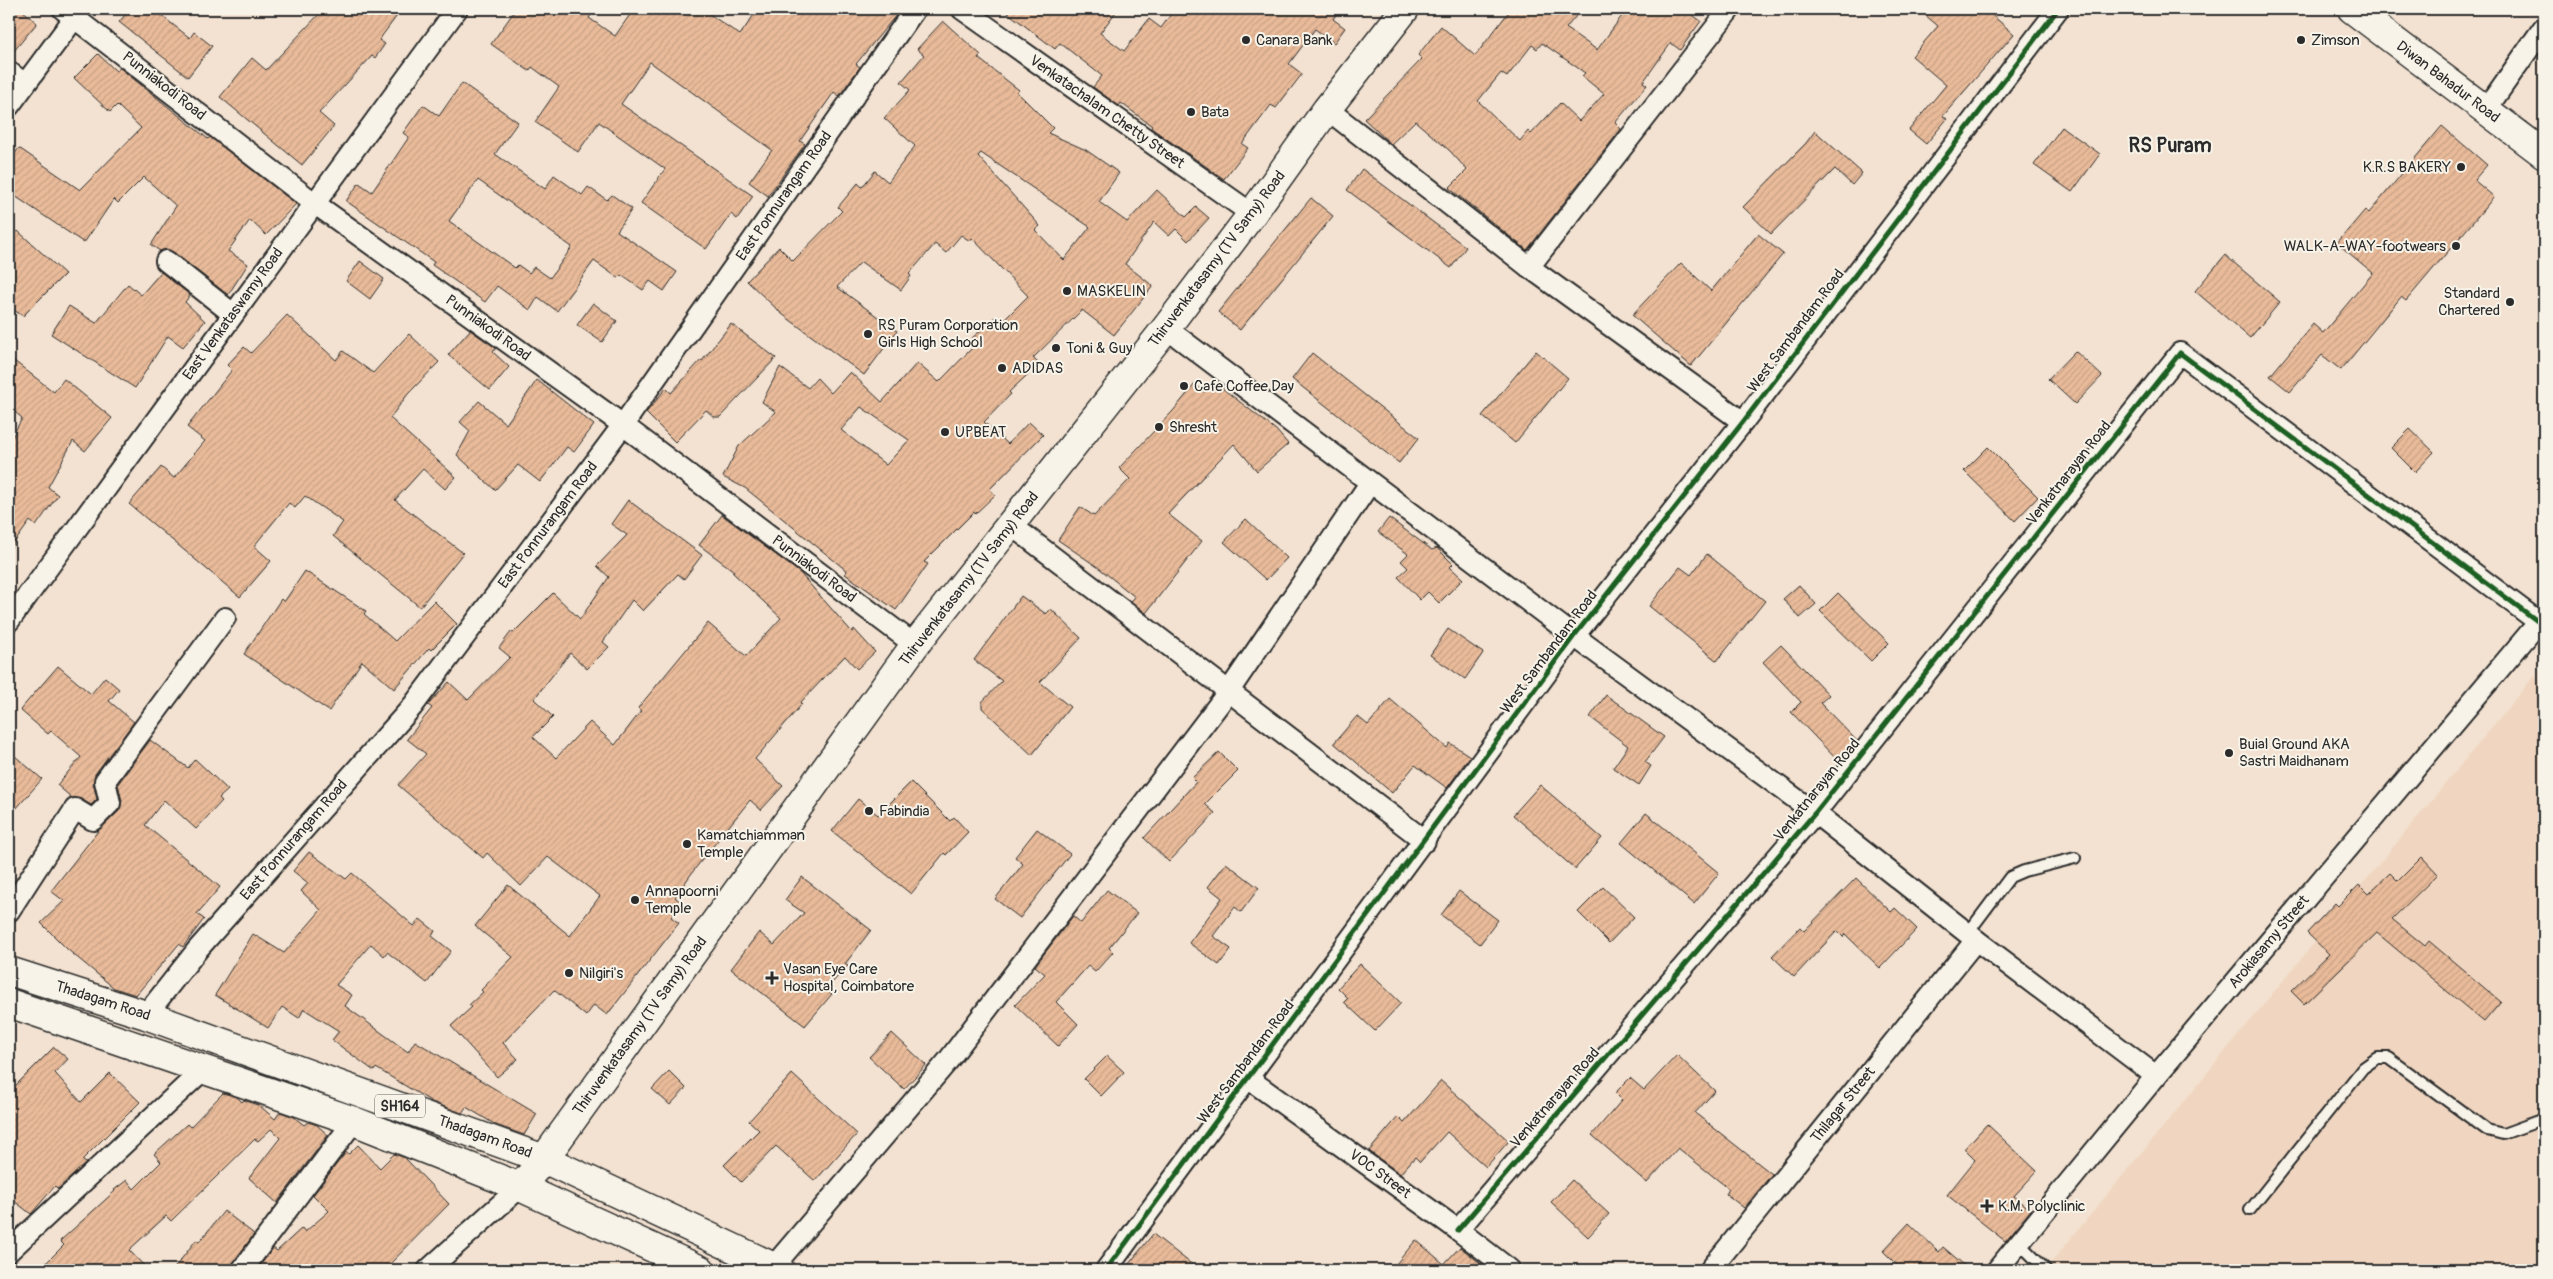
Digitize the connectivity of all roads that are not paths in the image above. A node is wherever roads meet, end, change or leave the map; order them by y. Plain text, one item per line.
1 (457, 9) edge
2 (915, 9) edge
3 (962, 9) edge
4 (1405, 9) edge
5 (1730, 9) edge
6 (2058, 9) edge
7 (2352, 9) edge
8 (73, 12) edge
9 (2544, 27) edge
10 (9, 72) edge
11 (25, 84) junction
12 (9, 106) edge
13 (1327, 109) junction
14 (2485, 111) junction
15 (2544, 154) edge
16 (314, 203) junction
17 (1252, 214) junction
18 (166, 261) dead end
19 (1529, 267) junction
20 (233, 314) junction
21 (1166, 328) junction
22 (1743, 422) junction
23 (623, 425) junction
24 (1370, 483) junction
25 (1012, 525) junction
26 (225, 618) dead end
27 (9, 620) edge
28 (2543, 621) edge
29 (1574, 636) junction
30 (915, 645) junction
31 (1229, 691) junction
32 (1815, 813) junction
33 (1425, 841) junction
34 (2076, 858) dead end
35 (9, 911) edge
36 (1972, 937) junction
37 (9, 970) edge
38 (9, 1003) edge
39 (146, 1015) junction
40 (204, 1069) junction
41 (2156, 1076) junction
42 (1249, 1079) junction
43 (2544, 1119) edge
44 (354, 1121) junction
45 (544, 1158) junction
46 (520, 1187) junction
47 (2250, 1210) dead end
48 (1458, 1230) junction
49 (2019, 1243) junction
50 (9, 1251) edge
51 (776, 1269) edge
52 (242, 1270) edge
53 (428, 1270) edge
54 (701, 1270) edge
55 (1106, 1270) edge
56 (1510, 1270) edge
57 (1710, 1270) edge
58 (1996, 1270) edge
59 (2046, 1270) edge

1 - 16 street, East Venkataswamy Road
2 - 23 street, East Ponnurangam Road
3 - 17 street, Venkatachalam Chetty Street
4 - 13 main road, Thiruvenkatasamy (TV Samy) Road
5 - 19 street
6 - 22 street, West Sambandam Road
7 - 14 main road, Diwan Bahadur Road
8 - 11 street
8 - 16 street, Punniakodi Road
9 - 14 street
10 - 11 street
11 - 12 street
13 - 17 main road, Thiruvenkatasamy (TV Samy) Road
13 - 19 street
14 - 15 main road, Diwan Bahadur Road
16 - 20 street, East Venkataswamy Road
16 - 23 street, Punniakodi Road
17 - 21 main road, Thiruvenkatasamy (TV Samy) Road
18 - 20 street
19 - 22 street
20 - 27 street, East Venkataswamy Road
21 - 24 street
21 - 25 main road, Thiruvenkatasamy (TV Samy) Road
22 - 29 street, West Sambandam Road
23 - 30 street, Punniakodi Road
23 - 39 street, East Ponnurangam Road
24 - 29 street
24 - 31 street
25 - 30 main road, Thiruvenkatasamy (TV Samy) Road
25 - 31 street
26 - 35 street
28 - 32 street, Venkatnarayan Road
28 - 41 street, Arokiasamy Street
29 - 32 street
29 - 33 street, West Sambandam Road
30 - 45 main road, Thiruvenkatasamy (TV Samy) Road
31 - 33 street
31 - 51 street
32 - 36 street
32 - 48 street, Venkatnarayan Road
33 - 42 street, West Sambandam Road
34 - 36 lane
36 - 41 street
36 - 57 street, Thilagar Street
37 - 39 main road, Thadagam Road / SH164
38 - 40 main road, Thadagam Road / SH164
39 - 45 main road, Thadagam Road / SH164
40 - 44 main road, Thadagam Road / SH164
40 - 50 street
41 - 49 street, Arokiasamy Street
42 - 48 street, VOC Street
42 - 55 street, West Sambandam Road
43 - 47 lane
44 - 46 main road, Thadagam Road / SH164
44 - 52 street
45 - 46 main road, Thiruvenkatasamy (TV Samy) Road
45 - 51 main road, Thadagam Road / SH164
46 - 53 street
46 - 54 main road, Thadagam Road / SH164
48 - 56 street, VOC Street
49 - 58 street, Arokiasamy Street
49 - 59 lane

